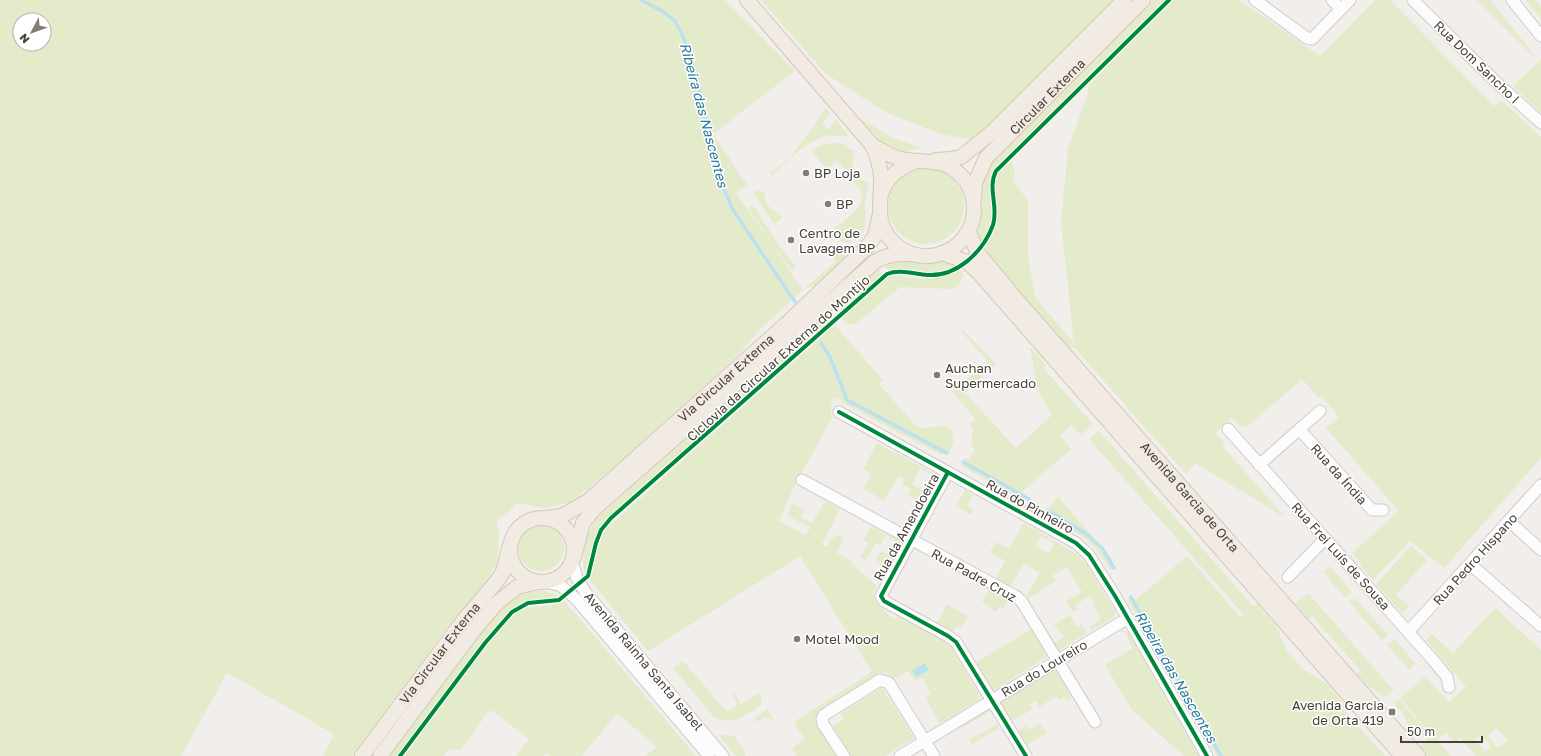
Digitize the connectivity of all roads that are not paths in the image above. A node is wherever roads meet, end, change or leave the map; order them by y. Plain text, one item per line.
1 (747, 0) edge
2 (1124, 0) edge
3 (1143, 0) edge
4 (1255, 0) edge
5 (1332, 0) edge
6 (1350, 0) edge
7 (1414, 0) edge
8 (1512, 0) edge
9 (1341, 9) junction
10 (1541, 36) edge
11 (1541, 123) edge
12 (872, 145) junction
13 (920, 161) junction
14 (881, 195) junction
15 (974, 204) junction
16 (879, 214) junction
17 (969, 232) junction
18 (942, 253) junction
19 (914, 254) junction
20 (1320, 411) dead end
21 (839, 412) dead end
22 (1228, 429) dead end
23 (1299, 429) junction
24 (1259, 465) junction
25 (948, 472) junction
26 (802, 480) dead end
27 (1541, 485) edge
28 (1383, 510) dead end
29 (547, 518) junction
30 (1509, 521) junction
31 (1325, 539) junction
32 (911, 540) junction
33 (510, 548) junction
34 (1541, 550) edge
35 (573, 560) junction
36 (1470, 564) junction
37 (1288, 578) dead end
38 (542, 582) junction
39 (1128, 618) junction
40 (1541, 626) edge
41 (1408, 632) junction
42 (1058, 659) junction
43 (1449, 687) dead end
44 (991, 700) junction
45 (1095, 722) dead end
46 (924, 740) junction
47 (362, 756) edge
48 (380, 756) edge
49 (709, 756) edge
50 (723, 756) edge
51 (844, 756) edge
52 (900, 756) edge
53 (934, 756) edge
54 (1026, 756) edge
55 (1207, 756) edge
56 (1402, 756) edge
57 (1418, 756) edge

1 - 12 main road
2 - 13 main road, Circular Externa
3 - 15 main road, Circular Externa
4 - 9 street
5 - 9 street
6 - 9 street
7 - 11 street, Rua Dom Sancho I
8 - 10 street
12 - 13 main road
12 - 14 main road
13 - 14 main road
13 - 15 main road
14 - 16 main road
15 - 17 main road
16 - 19 main road
16 - 29 main road, Via Circular Externa
17 - 18 main road
17 - 57 main road, Avenida Garcia de Orta
18 - 19 main road
18 - 56 main road, Avenida Garcia de Orta
19 - 35 main road, Via Circular Externa
20 - 23 street
21 - 25 street, Rua do Pinheiro
22 - 24 street, Rua Frei Luís de Sousa
23 - 24 street
23 - 28 street, Rua da Índia
24 - 31 street, Rua Frei Luís de Sousa
25 - 32 street, Rua da Amendoeira
25 - 39 street, Rua do Pinheiro
26 - 32 street, Rua Padre Cruz
27 - 30 street, Rua Pedro Hispano
29 - 33 main road
29 - 35 main road
30 - 34 street
30 - 36 street, Rua Pedro Hispano
31 - 37 street
31 - 41 street, Rua Frei Luís de Sousa
32 - 42 street, Rua Padre Cruz
32 - 44 street, Rua da Amendoeira
33 - 38 main road
33 - 47 main road, Via Circular Externa
35 - 38 main road
35 - 50 street, Avenida Rainha Santa Isabel
36 - 40 street
36 - 41 street, Rua Pedro Hispano
38 - 48 main road, Via Circular Externa
38 - 49 street, Avenida Rainha Santa Isabel
39 - 42 street, Rua do Loureiro
39 - 55 street, Rua do Pinheiro
41 - 43 street, Rua Frei Luís de Sousa
42 - 44 street, Rua do Loureiro
42 - 45 street, Rua Padre Cruz
44 - 46 street, Rua do Loureiro
44 - 54 street
46 - 51 street
46 - 52 street, Rua do Loureiro
46 - 53 street

